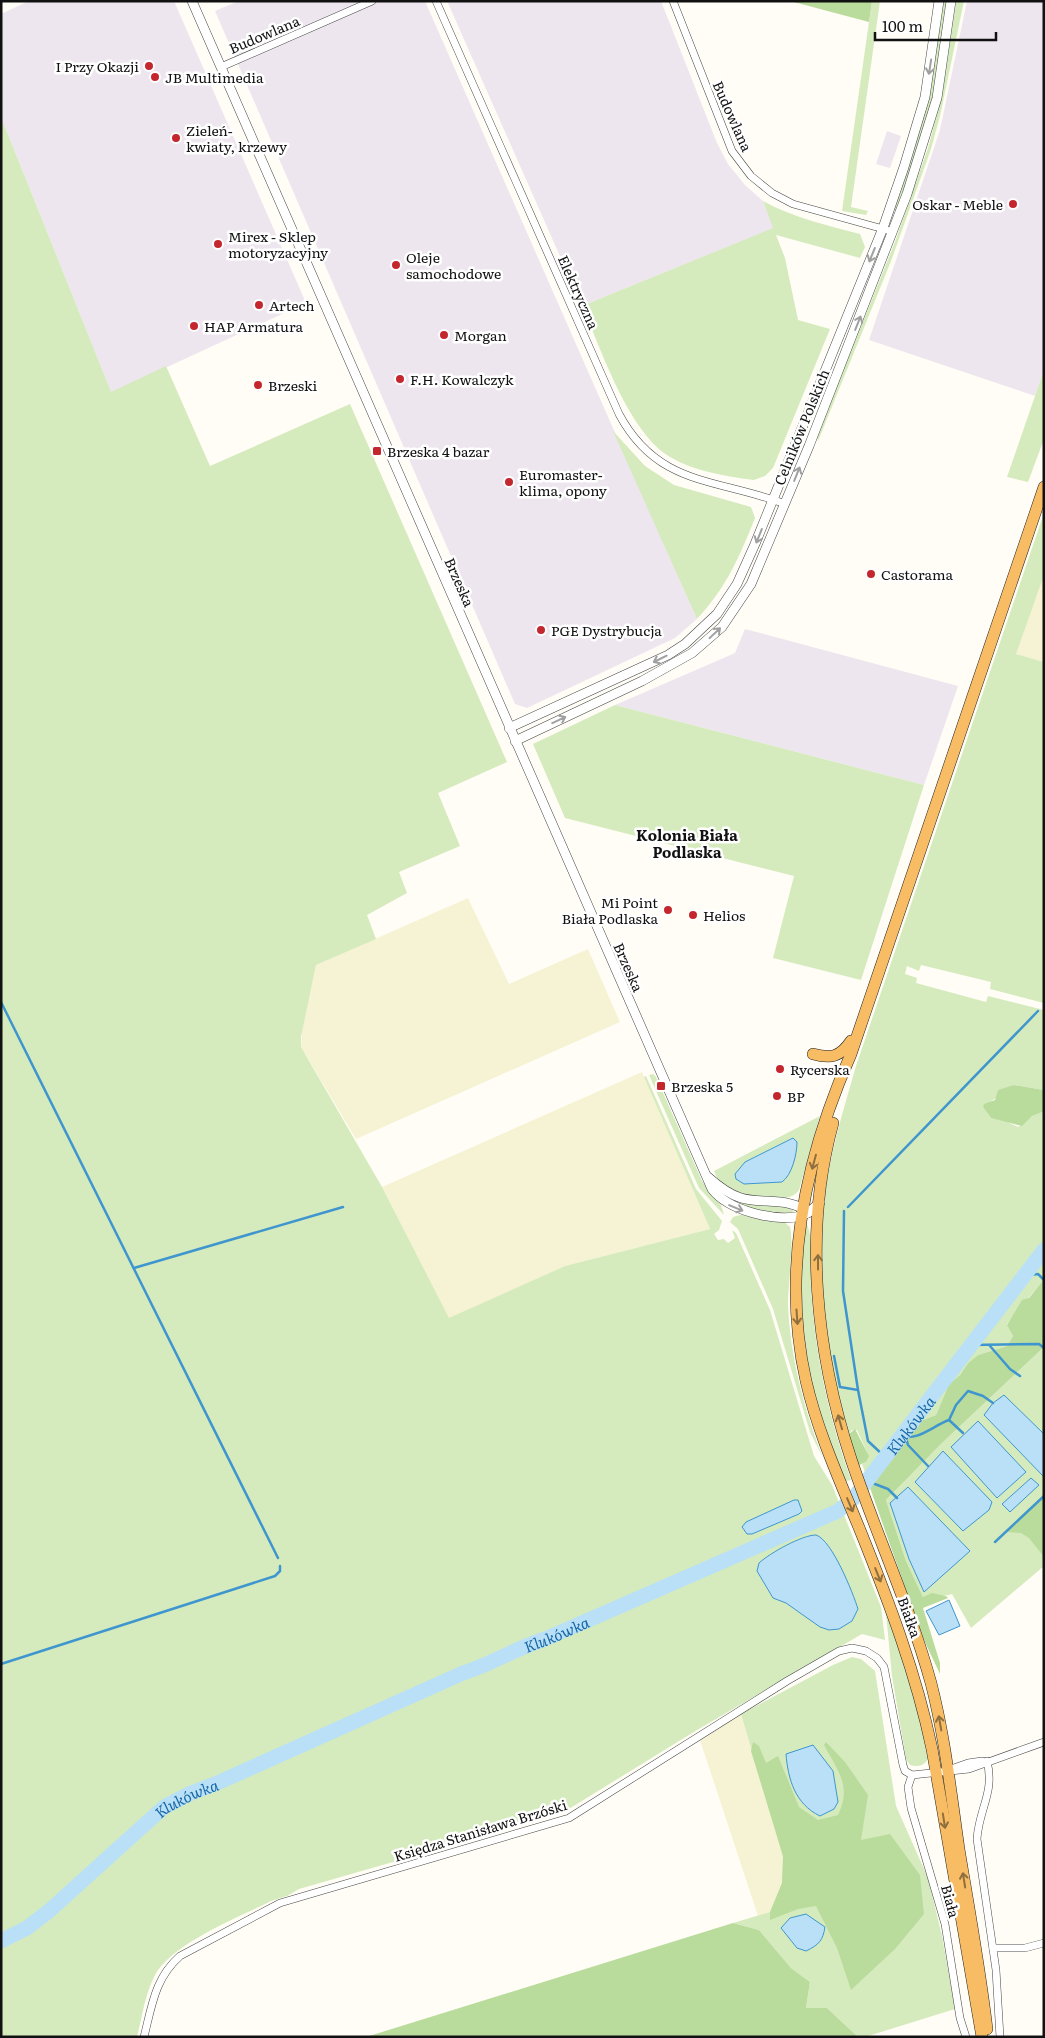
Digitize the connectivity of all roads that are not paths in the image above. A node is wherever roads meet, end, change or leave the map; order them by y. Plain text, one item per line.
1 (192, 1) edge
2 (372, 1) edge
3 (436, 1) edge
4 (673, 1) edge
5 (939, 1) edge
6 (951, 1) edge
7 (221, 67) junction
8 (883, 228) junction
9 (894, 232) junction
10 (1044, 487) edge
11 (773, 500) junction
12 (785, 504) junction
13 (685, 644) junction
14 (692, 653) junction
15 (509, 728) junction
16 (515, 740) junction
17 (860, 1027) junction
18 (813, 1054) dead end
19 (851, 1054) junction
20 (820, 1202) junction
21 (804, 1212) junction
22 (818, 1228) junction
23 (1044, 1742) edge
24 (987, 1761) junction
25 (942, 1772) junction
26 (912, 1775) junction
27 (1044, 1943) edge
28 (993, 1948) junction
29 (144, 2037) edge
30 (966, 2037) edge
31 (982, 2037) edge
32 (988, 2037) edge
33 (1000, 2037) edge

1 - 7 street, Brzeska
2 - 7 street, Budowlana
3 - 11 street, Elektryczna
4 - 8 street, Budowlana
5 -> 8 street, Celników Polskich
6 - 9 street, Celników Polskich
7 - 15 street, Brzeska
8 - 9 street, Budowlana
8 -> 11 street, Celników Polskich
12 -> 9 street, Celników Polskich
10 - 17 highway
11 - 12 street, Elektryczna
11 -> 13 street, Celników Polskich
14 -> 12 street, Celników Polskich
13 - 14 street
13 -> 15 street, Celników Polskich
16 -> 14 street, Celników Polskich
15 - 16 street, Brzeska
16 - 21 street, Brzeska
17 - 18 highway
17 - 19 highway
19 - 20 highway, Białka
19 -> 21 highway, Białka
20 - 21 street
20 - 22 highway, Białka
21 - 22 street
21 -> 25 highway, Białka
25 -> 22 highway, Białka
23 - 24 street
24 - 25 street
24 - 28 street
25 - 26 street
25 -> 31 highway, Białka
32 -> 25 highway, Białka
26 - 29 street, Księdza Stanisława Brzóski
26 - 30 street, Biała
27 - 28 street
28 - 33 street

